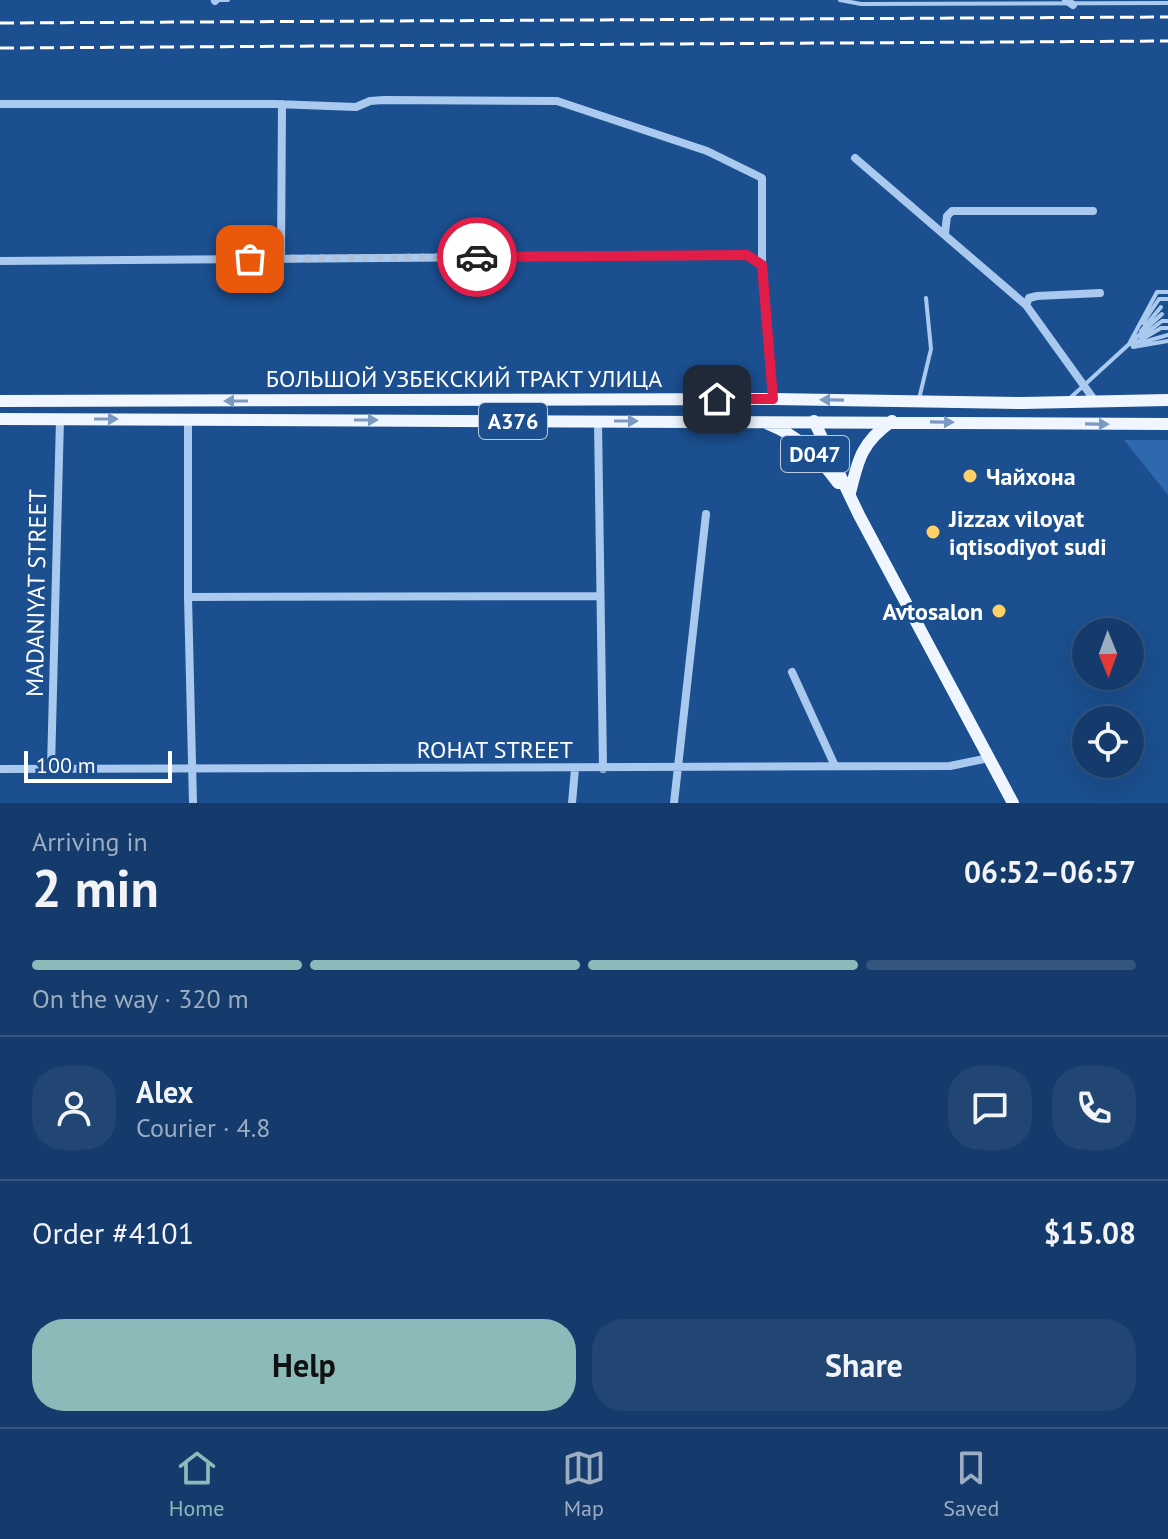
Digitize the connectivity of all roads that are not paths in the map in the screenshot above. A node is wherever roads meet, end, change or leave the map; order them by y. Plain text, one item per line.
1 (215, 0) edge
2 (228, 0) edge
3 (840, 0) edge
4 (1070, 2) edge
5 (1168, 3) edge
6 (0, 104) edge
7 (282, 104) junction
8 (855, 158) dead end
9 (1093, 211) dead end
10 (945, 233) junction
11 (281, 259) junction
12 (0, 261) edge
13 (762, 265) junction
14 (1168, 292) edge
15 (1100, 293) dead end
16 (926, 298) dead end
17 (1168, 299) edge
18 (1026, 305) junction
19 (1161, 307) dead end
20 (1162, 314) dead end
21 (1168, 321) edge
22 (1168, 328) edge
23 (1168, 338) edge
24 (1127, 348) junction
25 (1082, 387) junction
26 (773, 399) junction
27 (1168, 400) edge
28 (0, 401) edge
29 (919, 401) junction
30 (1095, 401) junction
31 (1066, 402) junction
32 (0, 419) edge
33 (60, 419) junction
34 (188, 420) junction
35 (598, 421) junction
36 (761, 421) junction
37 (814, 421) junction
38 (892, 421) junction
39 (1168, 424) edge
40 (852, 499) junction
41 (706, 514) dead end
42 (600, 596) junction
43 (188, 597) junction
44 (792, 672) dead end
45 (989, 758) junction
46 (835, 766) junction
47 (679, 767) junction
48 (51, 768) junction
49 (0, 769) edge
50 (575, 769) junction
51 (603, 769) junction
52 (193, 770) junction
53 (193, 803) edge
54 (572, 803) edge
55 (674, 803) edge
56 (1013, 803) edge

1 - 2 lane
3 - 4 lane
4 - 5 lane
6 - 7 street
7 - 11 street
7 - 13 street
8 - 10 street
9 - 10 street
10 - 18 street
11 - 12 street
11 - 13 street
13 - 26 street
14 - 24 lane
15 - 18 street
16 - 29 lane
17 - 24 lane
18 - 25 street
19 - 24 lane
20 - 24 lane
21 - 24 lane
22 - 24 lane
23 - 24 lane
24 - 25 lane
25 - 30 street
25 - 31 lane
26 -> 28 main road, БОЛЬШОЙ УЗБЕКСКИЙ ТРАКТ УЛИЦА
29 -> 26 main road, БОЛЬШОЙ УЗБЕКСКИЙ ТРАКТ УЛИЦА
27 - 30 main road, БОЛЬШОЙ УЗБЕКСКИЙ ТРАКТ УЛИЦА
29 - 31 main road, БОЛЬШОЙ УЗБЕКСКИЙ ТРАКТ УЛИЦА
30 - 31 main road, БОЛЬШОЙ УЗБЕКСКИЙ ТРАКТ УЛИЦА
32 - 33 main road, БОЛЬШОЙ УЗБЕКСКИЙ ТРАКТ УЛИЦА / A376
33 -> 34 main road, БОЛЬШОЙ УЗБЕКСКИЙ ТРАКТ УЛИЦА / A376
33 - 48 street, MADANIYAT STREET
34 -> 35 main road, БОЛЬШОЙ УЗБЕКСКИЙ ТРАКТ УЛИЦА / A376
34 - 43 street
35 -> 36 main road, БОЛЬШОЙ УЗБЕКСКИЙ ТРАКТ УЛИЦА / A376
35 - 42 street
36 - 37 main road, БОЛЬШОЙ УЗБЕКСКИЙ ТРАКТ УЛИЦА / A376
36 - 40 main road, D047
37 - 38 main road, БОЛЬШОЙ УЗБЕКСКИЙ ТРАКТ УЛИЦА / A376
37 - 40 main road, D047
38 -> 39 main road, БОЛЬШОЙ УЗБЕКСКИЙ ТРАКТ УЛИЦА / A376
38 - 40 main road, D047
40 - 45 main road, D047
41 - 47 street
42 - 43 street
42 - 51 street
43 - 52 street
44 - 46 street
45 - 46 street, ROHAT STREET
45 - 56 main road, D047
46 - 47 street, ROHAT STREET
47 - 51 street, ROHAT STREET
47 - 55 street
48 - 49 street, ROHAT STREET
48 - 52 street, ROHAT STREET
50 - 51 street, ROHAT STREET
50 - 52 street, ROHAT STREET
50 - 54 street
52 - 53 street

